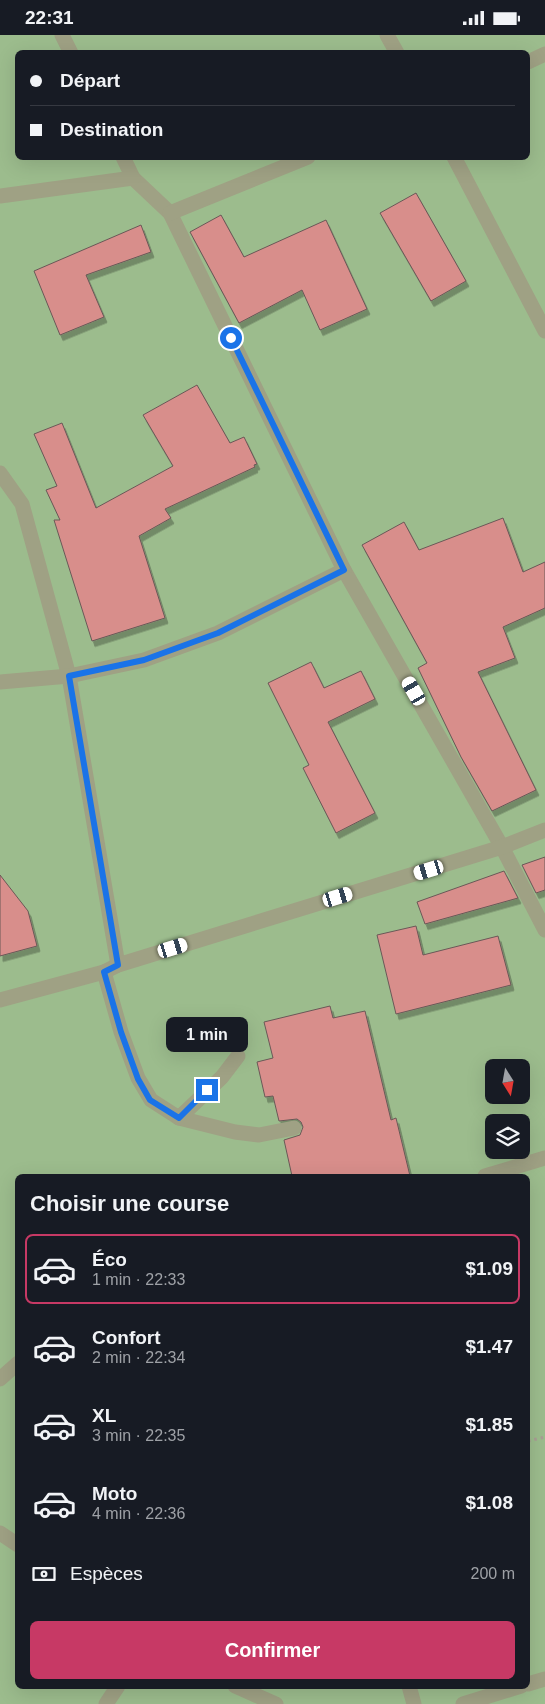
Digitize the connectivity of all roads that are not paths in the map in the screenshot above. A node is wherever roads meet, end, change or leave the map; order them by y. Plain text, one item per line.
1 (62, 35) edge
2 (387, 35) edge
3 (70, 50) edge
4 (395, 50) edge
5 (545, 54) edge
6 (530, 61) edge
7 (124, 160) edge
8 (301, 160) edge
9 (456, 160) edge
10 (133, 178) junction
11 (0, 196) edge
12 (170, 213) junction
13 (545, 331) edge
14 (0, 473) edge
15 (344, 570) junction
16 (69, 676) junction
17 (0, 682) edge
18 (545, 830) edge
19 (502, 847) junction
20 (545, 930) edge
21 (118, 965) junction
22 (104, 972) junction
23 (0, 1000) edge
24 (238, 1056) dead end
25 (179, 1118) junction
26 (294, 1128) dead end
27 (545, 1158) edge
28 (493, 1174) edge
29 (15, 1366) edge
30 (0, 1379) edge
31 (0, 1533) edge
32 (15, 1543) edge
33 (545, 1679) edge
34 (530, 1683) edge
35 (116, 1689) edge
36 (242, 1689) edge
37 (410, 1689) edge
38 (511, 1689) edge
39 (106, 1704) edge
40 (276, 1704) edge
41 (414, 1704) edge
42 (463, 1704) edge

1 - 3 street
2 - 4 street
5 - 6 street
7 - 10 street
8 - 12 street
9 - 13 street
10 - 11 street
10 - 12 street
12 - 15 street
14 - 16 street
15 - 16 street
15 - 19 street
16 - 17 street
16 - 21 street
18 - 19 street
19 - 20 street
19 - 21 street
21 - 22 street
22 - 23 street
22 - 25 street
24 - 25 street
25 - 26 street
27 - 28 street
29 - 30 street
31 - 32 street
33 - 34 street
35 - 39 street
36 - 40 street
37 - 41 street
38 - 42 street

